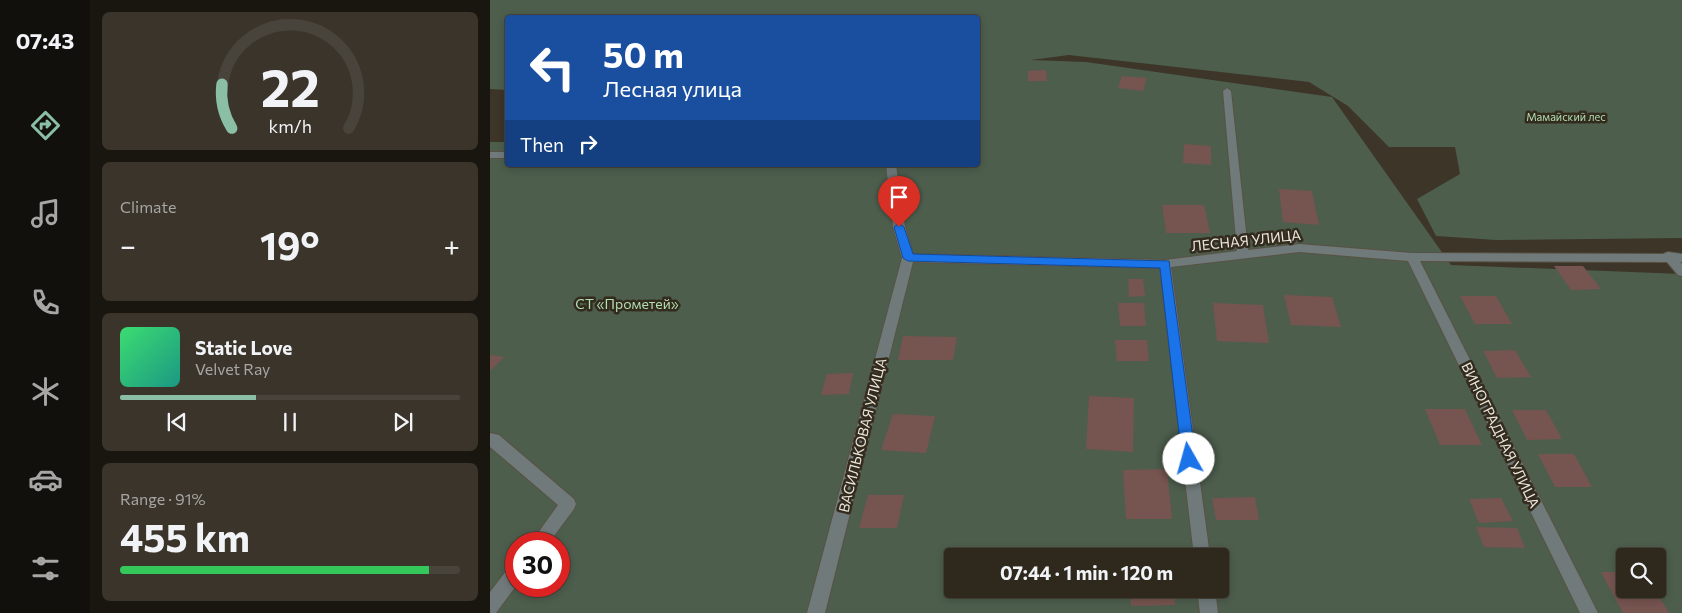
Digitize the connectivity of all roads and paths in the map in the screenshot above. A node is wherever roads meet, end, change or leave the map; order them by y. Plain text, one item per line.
1 (1227, 91) dead end
2 (505, 155) edge
3 (490, 156) edge
4 (891, 167) edge
5 (1243, 255) junction
6 (1668, 256) junction
7 (1412, 257) junction
8 (908, 258) junction
9 (1682, 258) edge
10 (1165, 264) junction
11 (1682, 272) edge
12 (490, 440) edge
13 (547, 532) edge
14 (1201, 548) edge
15 (505, 587) edge
16 (1207, 598) edge
17 (490, 607) edge
18 (816, 613) edge
19 (1209, 613) edge
20 (1589, 613) edge

1 - 5 street
2 - 3 street
4 - 8 street
5 - 7 street, ЛЕСНАЯ УЛИЦА
5 - 10 street, ЛЕСНАЯ УЛИЦА
6 - 7 street, ЛЕСНАЯ УЛИЦА
6 - 9 street, ЛЕСНАЯ УЛИЦА
6 - 11 street
7 - 20 street, ВИНОГРАДНАЯ УЛИЦА
8 - 10 street, ЛЕСНАЯ УЛИЦА
8 - 18 street, ВАСИЛЬКОВАЯ УЛИЦА
10 - 14 street
12 - 13 street
15 - 17 street
16 - 19 street

